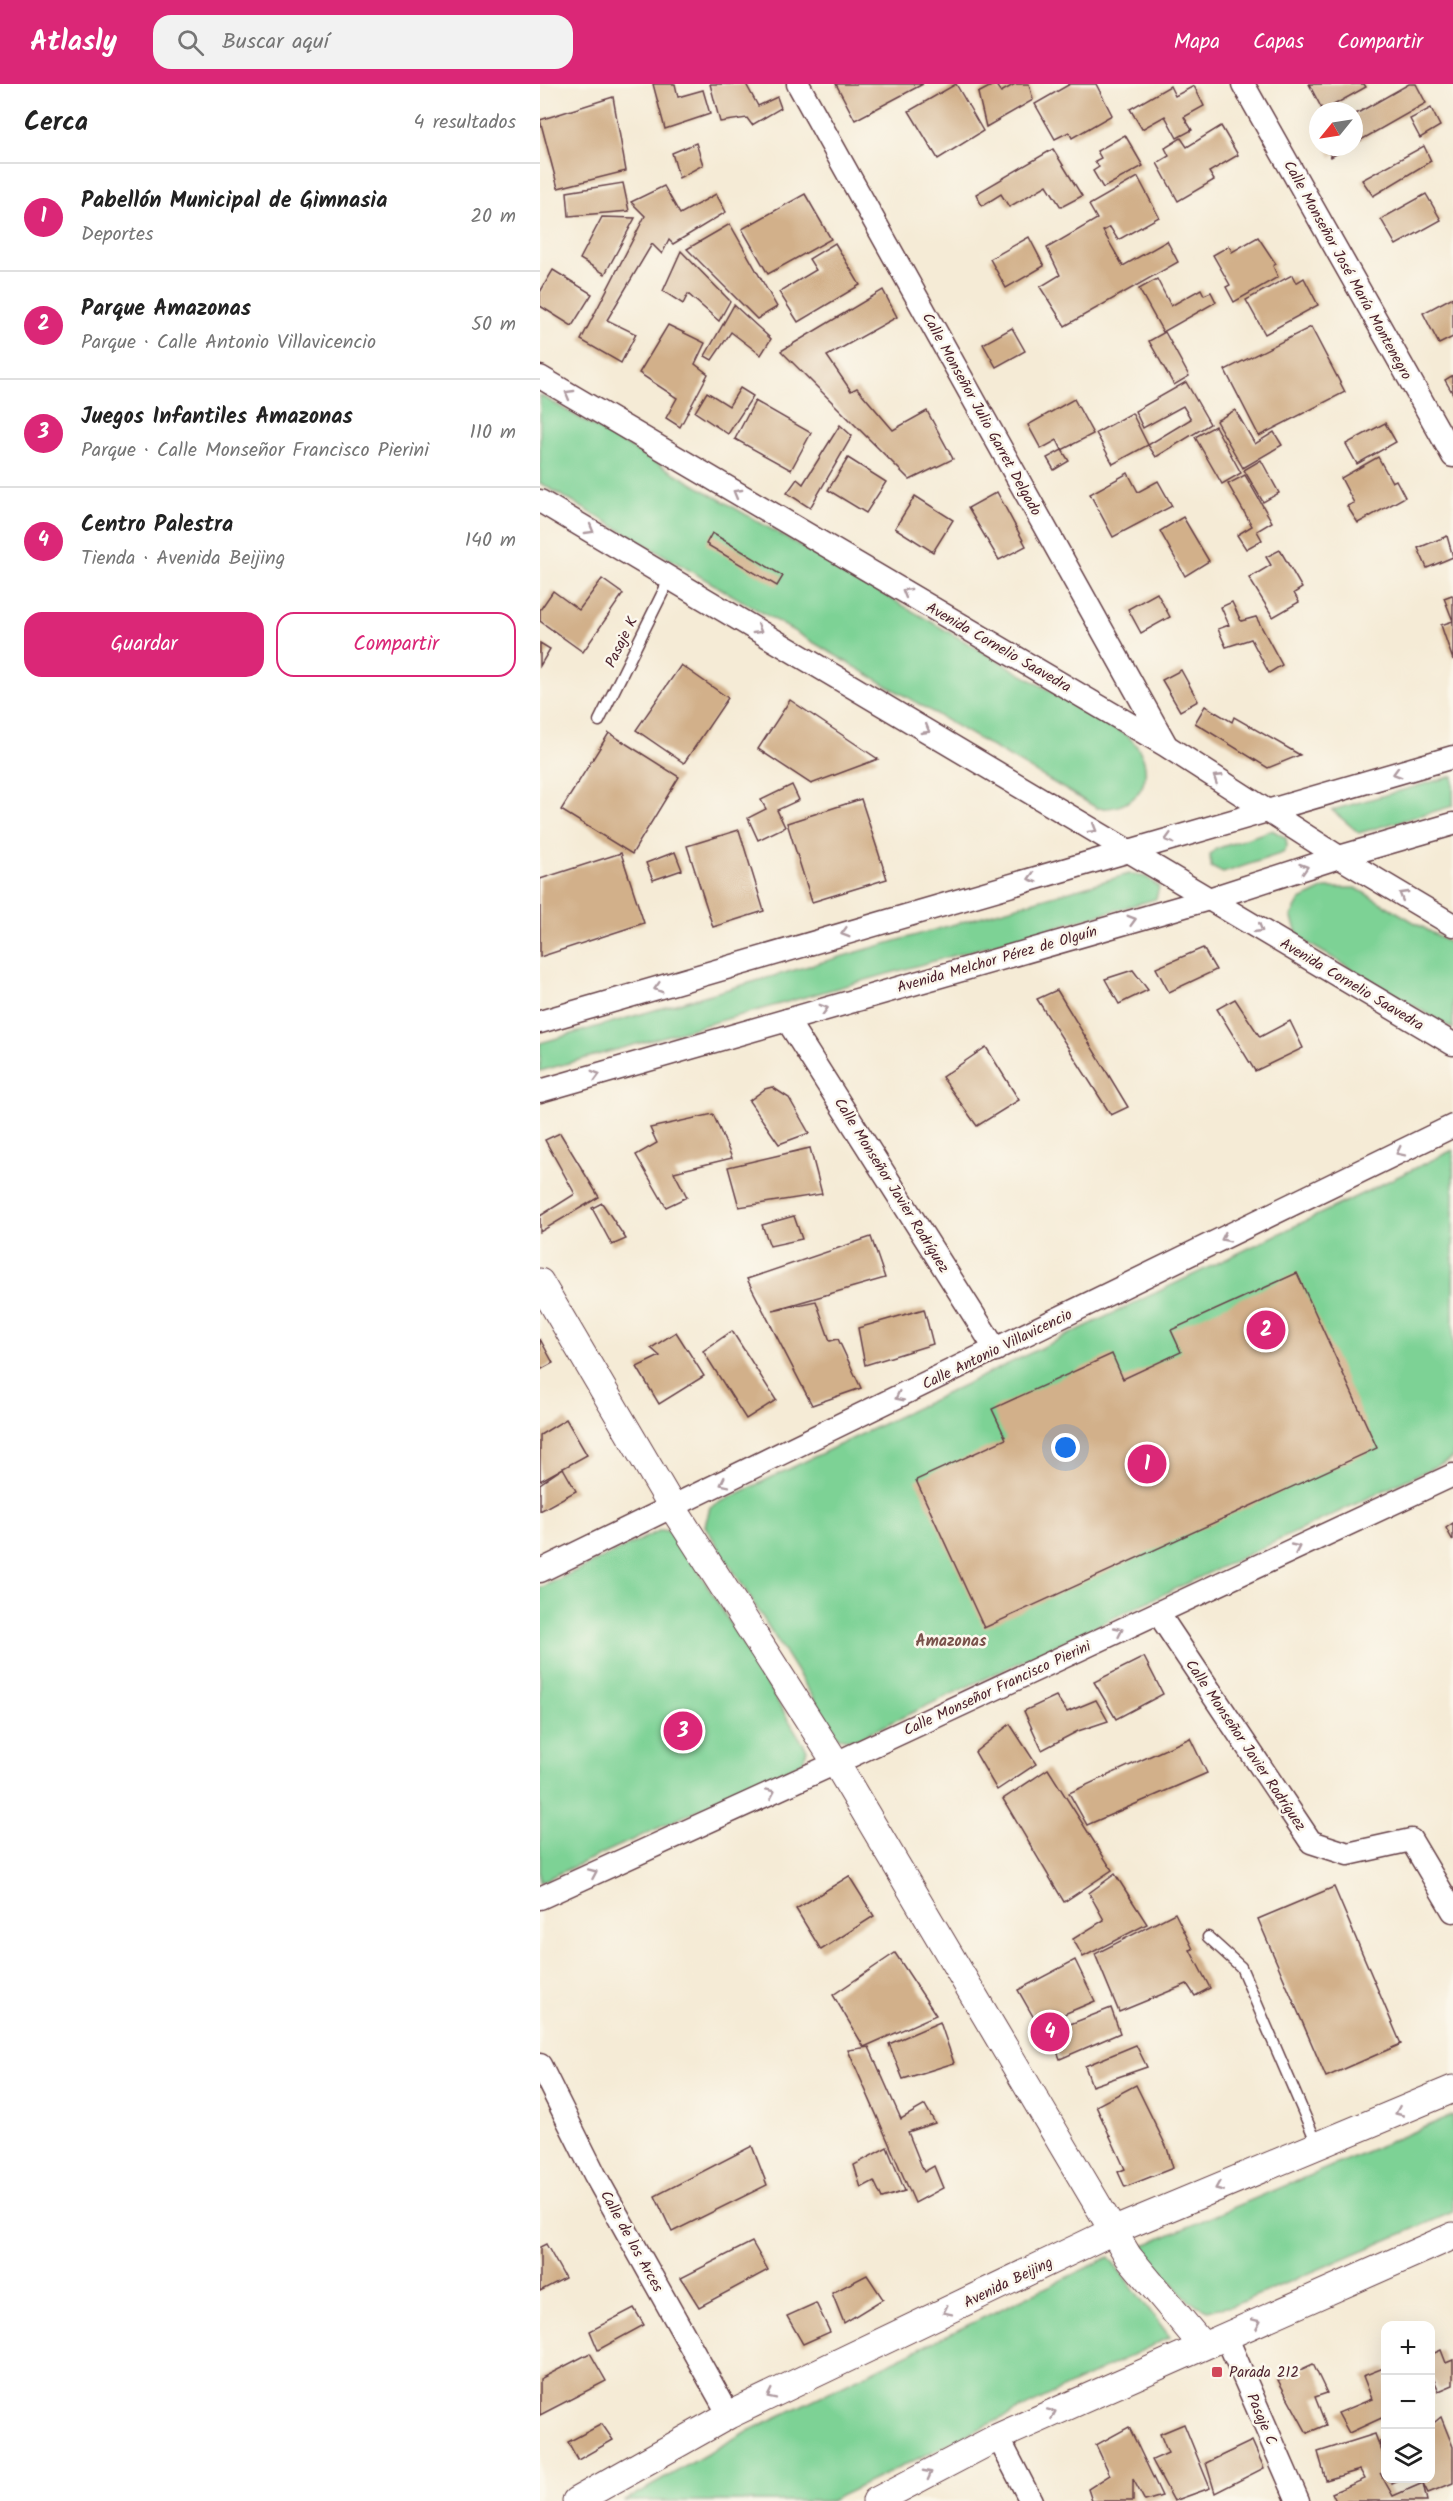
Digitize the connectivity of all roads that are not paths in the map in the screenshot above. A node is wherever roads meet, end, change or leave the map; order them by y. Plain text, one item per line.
1 (798, 84) edge
2 (1243, 84) edge
3 (540, 377) edge
4 (1453, 456) edge
5 (540, 501) edge
6 (670, 578) junction
7 (599, 721) dead end
8 (1166, 745) junction
9 (1453, 757) edge
10 (1266, 810) junction
11 (1453, 824) edge
12 (1129, 850) junction
13 (1339, 856) junction
14 (1209, 899) junction
15 (1453, 925) edge
16 (787, 1020) junction
17 (540, 1023) edge
18 (1453, 1044) edge
19 (540, 1091) edge
20 (1453, 1126) edge
21 (540, 1282) edge
22 (996, 1350) junction
23 (1453, 1475) edge
24 (673, 1508) junction
25 (540, 1571) edge
26 (1158, 1613) junction
27 (836, 1763) junction
28 (540, 1898) edge
29 (1453, 1911) edge
30 (1208, 1937) dead end
31 (540, 2065) edge
32 (1453, 2089) edge
33 (1318, 2146) junction
34 (1113, 2231) junction
35 (1453, 2236) edge
36 (1214, 2341) junction
37 (729, 2415) junction
38 (999, 2437) junction
39 (576, 2501) edge
40 (876, 2501) edge
41 (1031, 2501) edge
42 (1298, 2501) edge

1 - 8 street, Calle Monseñor Julio Garret Delgado
2 - 4 street, Calle Monseñor José María Montenegro
8 -> 3 street, Avenida Cornelio Saavedra
5 -> 6 street, Avenida Cornelio Saavedra
6 - 7 lane, Pasaje K
6 -> 12 street, Avenida Cornelio Saavedra
10 -> 8 street, Avenida Cornelio Saavedra
9 -> 10 street
10 -> 12 street
10 - 13 street, Avenida Cornelio Saavedra
11 - 13 street, Avenida Melchor Pérez de Olguín
12 - 14 street, Avenida Cornelio Saavedra
12 -> 17 street
14 -> 13 street, Avenida Melchor Pérez de Olguín
15 -> 13 street, Avenida Cornelio Saavedra
16 -> 14 street, Avenida Melchor Pérez de Olguín
14 -> 18 street, Avenida Cornelio Saavedra
19 -> 16 street, Avenida Melchor Pérez de Olguín
16 - 22 street, Calle Monseñor Javier Rodríguez
20 -> 22 street, Calle Antonio Villavicencio
21 - 24 street
22 -> 24 street, Calle Antonio Villavicencio
26 -> 23 street, Calle Monseñor Francisco Pierini
24 - 25 street, Calle Antonio Villavicencio
24 - 27 street
27 -> 26 street, Calle Monseñor Francisco Pierini
26 - 29 street, Calle Monseñor Javier Rodríguez
28 -> 27 street, Calle Monseñor Francisco Pierini
27 - 34 street
30 - 33 lane
31 - 37 street, Calle de los Arces
32 -> 33 street, Avenida Beijing
33 -> 34 street, Avenida Beijing
34 - 36 street
34 -> 37 street, Avenida Beijing
36 -> 35 street
38 -> 36 street
36 - 42 street, Pasaje C
37 - 39 street, Avenida Beijing
40 -> 38 street
38 - 41 street

